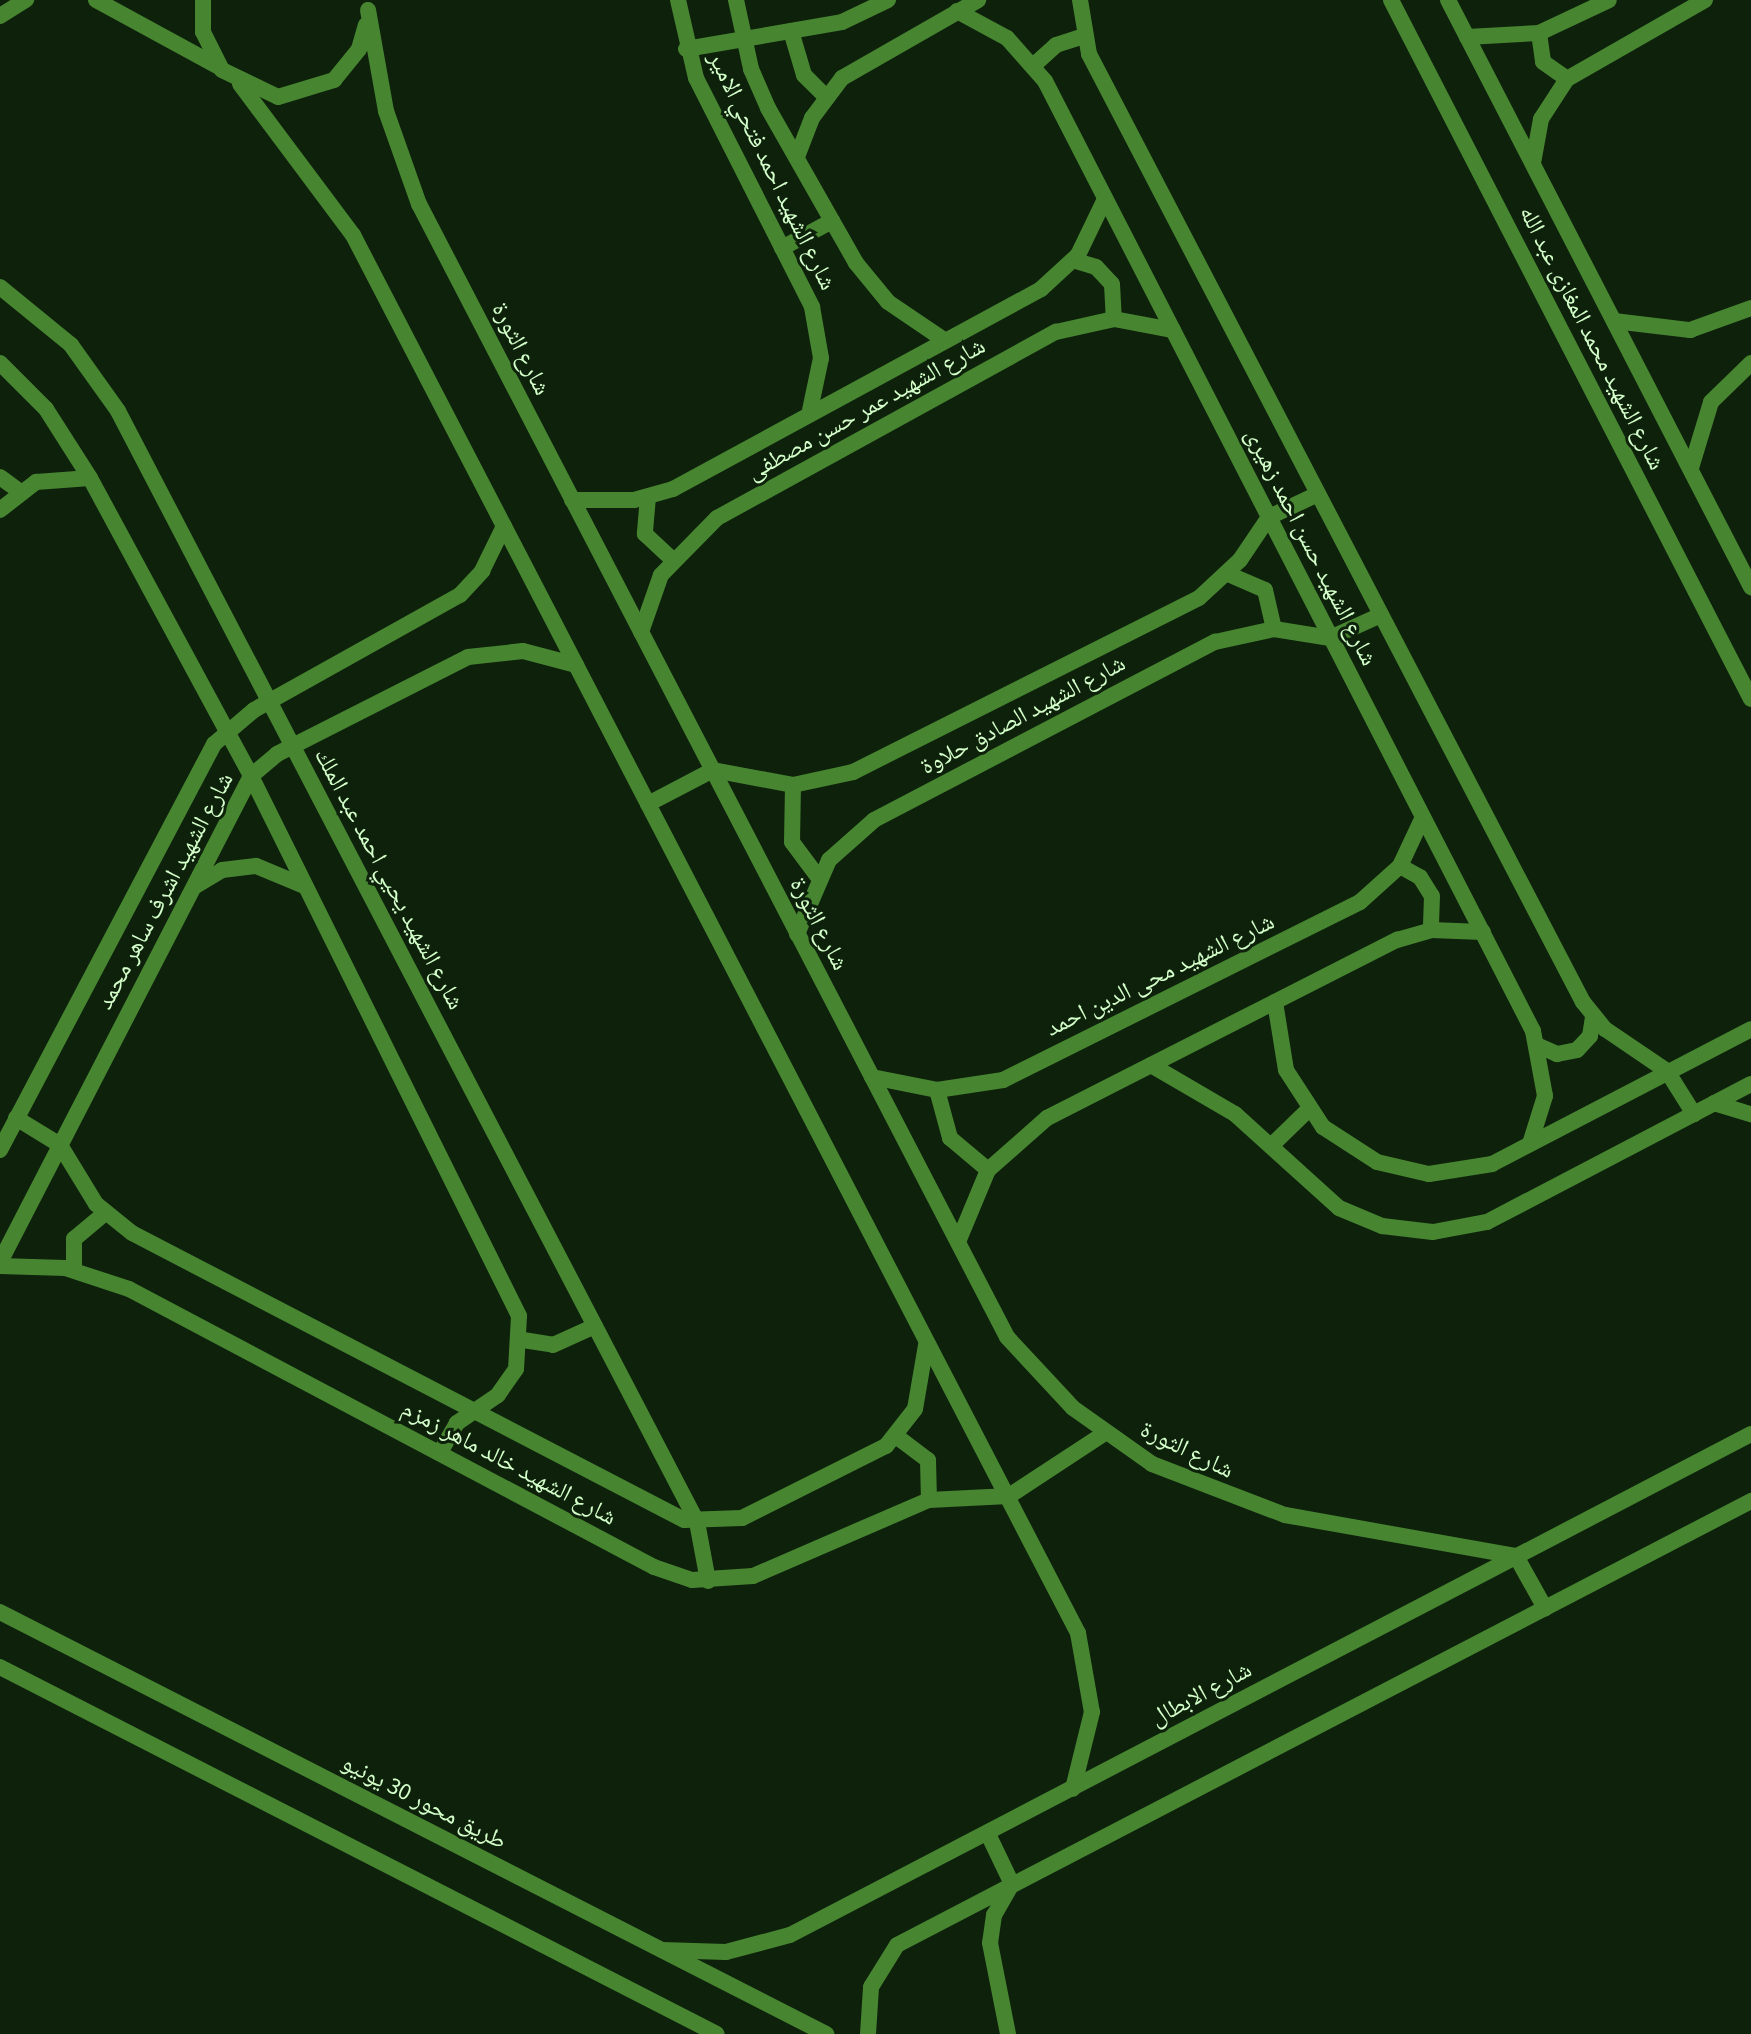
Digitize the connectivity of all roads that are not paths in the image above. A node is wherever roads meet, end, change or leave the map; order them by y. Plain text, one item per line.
1 (26, 0) edge
2 (96, 0) edge
3 (203, 0) edge
4 (678, 0) edge
5 (736, 0) edge
6 (888, 0) edge
7 (978, 0) edge
8 (1080, 0) edge
9 (1391, 0) edge
10 (1448, 0) edge
11 (1609, 0) edge
12 (1705, 0) edge
13 (367, 5) edge
14 (957, 11) junction
15 (0, 16) edge
16 (791, 31) junction
17 (1539, 33) junction
18 (742, 35) junction
19 (1084, 36) junction
20 (1467, 37) junction
21 (686, 49) junction
22 (1034, 65) junction
23 (222, 70) junction
24 (1567, 79) junction
25 (240, 84) junction
26 (826, 97) junction
27 (797, 157) junction
28 (1533, 165) junction
29 (1105, 199) junction
30 (832, 221) junction
31 (782, 248) junction
32 (1073, 260) junction
33 (0, 287) edge
34 (1751, 308) edge
35 (1114, 319) junction
36 (1614, 321) junction
37 (1173, 330) junction
38 (944, 340) junction
39 (0, 363) edge
40 (1751, 363) edge
41 (810, 410) junction
42 (1690, 470) junction
43 (0, 477) edge
44 (90, 478) junction
45 (19, 491) junction
46 (1318, 494) junction
47 (648, 497) junction
48 (572, 500) junction
49 (0, 510) edge
50 (1269, 517) junction
51 (504, 526) junction
52 (672, 559) junction
53 (1228, 574) junction
54 (1751, 587) edge
55 (1381, 615) junction
56 (1274, 629) junction
57 (641, 632) junction
58 (1330, 638) junction
59 (576, 665) junction
60 (1751, 699) edge
61 (269, 702) junction
62 (226, 731) junction
63 (293, 746) junction
64 (713, 770) junction
65 (251, 776) junction
66 (793, 785) junction
67 (648, 804) junction
68 (1423, 817) junction
69 (1400, 866) junction
70 (818, 877) junction
71 (304, 886) junction
72 (192, 888) junction
73 (1431, 930) junction
74 (1483, 932) junction
75 (797, 934) junction
76 (1275, 1002) junction
77 (1593, 1016) junction
78 (1751, 1029) edge
79 (1539, 1046) junction
80 (1151, 1065) junction
81 (1667, 1071) junction
82 (872, 1077) junction
83 (1751, 1084) edge
84 (937, 1090) junction
85 (1714, 1103) junction
86 (1308, 1110) junction
87 (1694, 1114) junction
88 (1751, 1114) edge
89 (16, 1118) junction
90 (1530, 1144) junction
91 (60, 1145) junction
92 (1271, 1146) junction
93 (0, 1150) edge
94 (988, 1170) junction
95 (105, 1213) junction
96 (958, 1242) junction
97 (0, 1264) edge
98 (74, 1270) junction
99 (595, 1326) junction
100 (523, 1340) junction
101 (926, 1340) junction
102 (471, 1412) junction
103 (1105, 1433) junction
104 (1751, 1434) edge
105 (896, 1436) junction
106 (440, 1453) junction
107 (1009, 1496) junction
108 (929, 1500) junction
109 (1751, 1501) edge
110 (697, 1522) junction
111 (1516, 1556) junction
112 (708, 1581) junction
113 (1545, 1608) junction
114 (0, 1612) edge
115 (0, 1667) edge
116 (1073, 1789) junction
117 (988, 1834) junction
118 (1012, 1884) junction
119 (660, 1949) junction
120 (717, 2034) edge
121 (826, 2034) edge
122 (868, 2034) edge
123 (1008, 2034) edge

1 - 15 street
2 - 23 street
3 - 23 street
4 - 21 street, شارع الشهيد احمد فتحي الامير
5 - 18 street, شارع الشهيد احمد فتحي الامير
6 - 16 street
7 - 14 street
8 - 19 street, شارع الشهيد حسن احمد زهيرى
9 - 60 street, شارع الشهيد محمد المغازى عبد الله
10 - 20 street, شارع الشهيد محمد المغازى عبد الله
11 - 17 street
12 - 24 street
13 - 25 street
13 - 48 street, شارع الثورة
14 - 22 street, شارع الشهيد حسن احمد زهيرى
14 - 26 street
16 - 18 street
16 - 26 street
17 - 20 street
17 - 24 street
18 - 21 street
18 - 27 street, شارع الشهيد احمد فتحي الامير
19 - 22 street
19 - 46 street, شارع الشهيد حسن احمد زهيرى
20 - 28 street, شارع الشهيد محمد المغازى عبد الله
21 - 31 street, شارع الشهيد احمد فتحي الامير
22 - 29 street, شارع الشهيد حسن احمد زهيرى
23 - 25 street
24 - 28 street
25 - 51 street
26 - 27 street
27 - 30 street, شارع الشهيد احمد فتحي الامير
28 - 36 street, شارع الشهيد محمد المغازى عبد الله
29 - 32 street, شارع الشهيد عمر حسن مصطفى
29 - 37 street, شارع الشهيد حسن احمد زهيرى
30 - 31 street
30 - 38 street, شارع الشهيد احمد فتحي الامير
31 - 41 street, شارع الشهيد احمد فتحي الامير
32 - 35 street
32 - 38 street, شارع الشهيد عمر حسن مصطفى
33 - 61 street, شارع الشهيد يحيي احمد عبد الملك
34 - 36 street
35 - 37 street, شارع الشهيد عمر حسن مصطفى
35 - 52 street, شارع الشهيد عمر حسن مصطفى
36 - 42 street, شارع الشهيد محمد المغازى عبد الله
37 - 50 street, شارع الشهيد حسن احمد زهيرى
38 - 41 street, شارع الشهيد عمر حسن مصطفى
39 - 44 street
40 - 42 street
41 - 47 street, شارع الشهيد عمر حسن مصطفى
42 - 54 street, شارع الشهيد محمد المغازى عبد الله
43 - 45 street
44 - 45 street
44 - 62 street
45 - 49 street
46 - 50 street
46 - 55 street, شارع الشهيد حسن احمد زهيرى
47 - 48 street, شارع الشهيد عمر حسن مصطفى
47 - 52 street
48 - 57 street, شارع الثورة
50 - 53 street, شارع الشهيد الصادق حلاوة
50 - 58 street, شارع الشهيد حسن احمد زهيرى
51 - 59 street
51 - 61 street, شارع الشهيد اشرف ساهر محمد
52 - 57 street, شارع الشهيد عمر حسن مصطفى
53 - 56 street
53 - 66 street, شارع الشهيد الصادق حلاوة
55 - 58 street
55 - 77 street, شارع الشهيد حسن احمد زهيرى
56 - 58 street, شارع الشهيد الصادق حلاوة
56 - 70 street, شارع الشهيد الصادق حلاوة
57 - 64 street, شارع الثورة
58 - 68 street, شارع الشهيد حسن احمد زهيرى
59 - 63 street, شارع الشهيد اشرف ساهر محمد
59 - 67 street
61 - 62 street, شارع الشهيد اشرف ساهر محمد
61 - 63 street, شارع الشهيد يحيي احمد عبد الملك
62 - 65 street
62 - 89 street, شارع الشهيد اشرف ساهر محمد
63 - 65 street, شارع الشهيد اشرف ساهر محمد
63 - 99 street, شارع الشهيد يحيي احمد عبد الملك
64 - 66 street, شارع الشهيد الصادق حلاوة
64 - 67 street
64 - 75 street, شارع الثورة
65 - 71 street
65 - 72 street, شارع الشهيد اشرف ساهر محمد
66 - 70 street
67 - 101 street
68 - 69 street, شارع الشهيد محى الدين احمد
68 - 74 street, شارع الشهيد حسن احمد زهيرى
69 - 73 street
69 - 84 street, شارع الشهيد محى الدين احمد
70 - 75 street, شارع الشهيد الصادق حلاوة
71 - 72 street
71 - 100 street
72 - 91 street, شارع الشهيد اشرف ساهر محمد
73 - 74 street
73 - 76 street
74 - 79 street, شارع الشهيد حسن احمد زهيرى
75 - 82 street, شارع الثورة
76 - 80 street
76 - 86 street
77 - 79 street
77 - 81 street, شارع الشهيد حسن احمد زهيرى
78 - 81 street
79 - 90 street, شارع الشهيد حسن احمد زهيرى
80 - 92 street
80 - 94 street
81 - 87 street
81 - 90 street
82 - 84 street, شارع الشهيد محى الدين احمد
82 - 96 street, شارع الثورة
83 - 85 street
84 - 94 street
85 - 87 street
85 - 88 street
86 - 90 street
86 - 92 street
87 - 92 street
89 - 91 street
89 - 93 street, شارع الشهيد اشرف ساهر محمد
91 - 95 street, شارع الشهيد خالد ماهر زمزم
91 - 97 street, شارع الشهيد اشرف ساهر محمد
94 - 96 street
95 - 98 street
95 - 102 street, شارع الشهيد خالد ماهر زمزم
96 - 103 street, شارع الثورة
97 - 98 street, شارع الشهيد خالد ماهر زمزم
98 - 106 street, شارع الشهيد خالد ماهر زمزم
99 - 100 street
99 - 110 street, شارع الشهيد يحيي احمد عبد الملك
100 - 102 street
101 - 105 street, شارع الشهيد خالد ماهر زمزم
101 - 107 street
102 - 106 street
102 - 110 street, شارع الشهيد خالد ماهر زمزم
103 - 107 street
103 - 111 street, شارع الثورة
104 - 111 street, شارع الابطال
105 - 108 street
105 - 110 street, شارع الشهيد خالد ماهر زمزم
106 - 112 street, شارع الشهيد خالد ماهر زمزم
107 - 108 street, شارع الشهيد خالد ماهر زمزم
107 - 116 street
108 - 112 street, شارع الشهيد خالد ماهر زمزم
109 - 113 street
110 - 112 street, شارع الشهيد يحيي احمد عبد الملك
111 - 113 street
111 - 116 street, شارع الابطال
113 - 118 street
114 - 119 street, طريق محور 30 يونيو
115 - 120 street
116 - 117 street, شارع الابطال
117 - 118 street
117 - 119 street, شارع الابطال
118 - 122 street
118 - 123 street
119 - 121 street, طريق محور 30 يونيو

